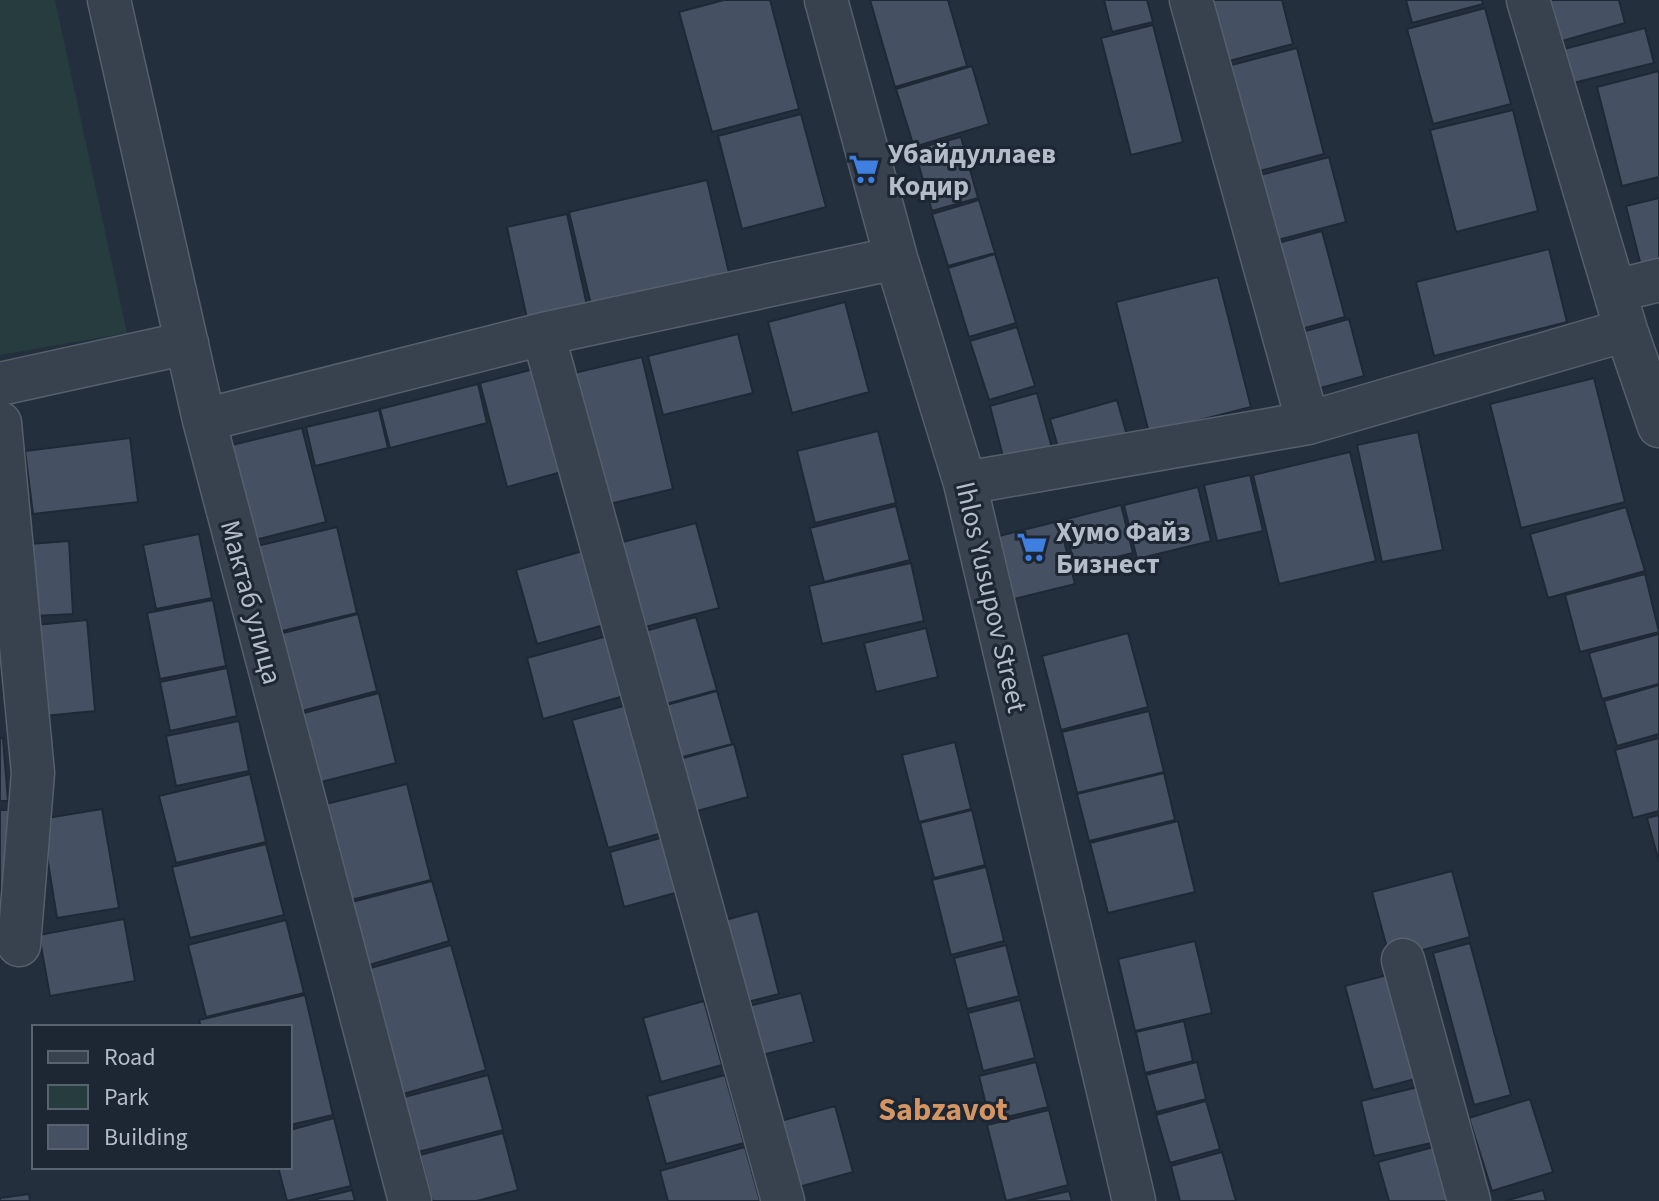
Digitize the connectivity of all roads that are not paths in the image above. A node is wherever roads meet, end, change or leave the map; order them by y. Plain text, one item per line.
1 (109, 0) edge
2 (826, 0) edge
3 (1191, 0) edge
4 (1528, 0) edge
5 (896, 258) junction
6 (1659, 280) edge
7 (1620, 310) junction
8 (543, 334) junction
9 (187, 343) junction
10 (0, 384) edge
11 (204, 420) junction
12 (0, 423) edge
13 (1308, 423) junction
14 (1659, 426) edge
15 (965, 483) junction
16 (19, 945) dead end
17 (1403, 960) dead end
18 (410, 1201) edge
19 (783, 1201) edge
20 (1134, 1201) edge
21 (1469, 1201) edge

1 - 9 street, Мактаб улица
2 - 5 street, Ihlos Yusupov Street
3 - 13 street
4 - 7 street
5 - 8 street
5 - 15 street, Ihlos Yusupov Street
6 - 7 street
7 - 13 street
7 - 14 street
8 - 11 street
8 - 19 street
9 - 10 street
9 - 11 street, Мактаб улица
11 - 18 street, Мактаб улица
12 - 16 street
13 - 15 street
15 - 20 street, Ihlos Yusupov Street
17 - 21 street

